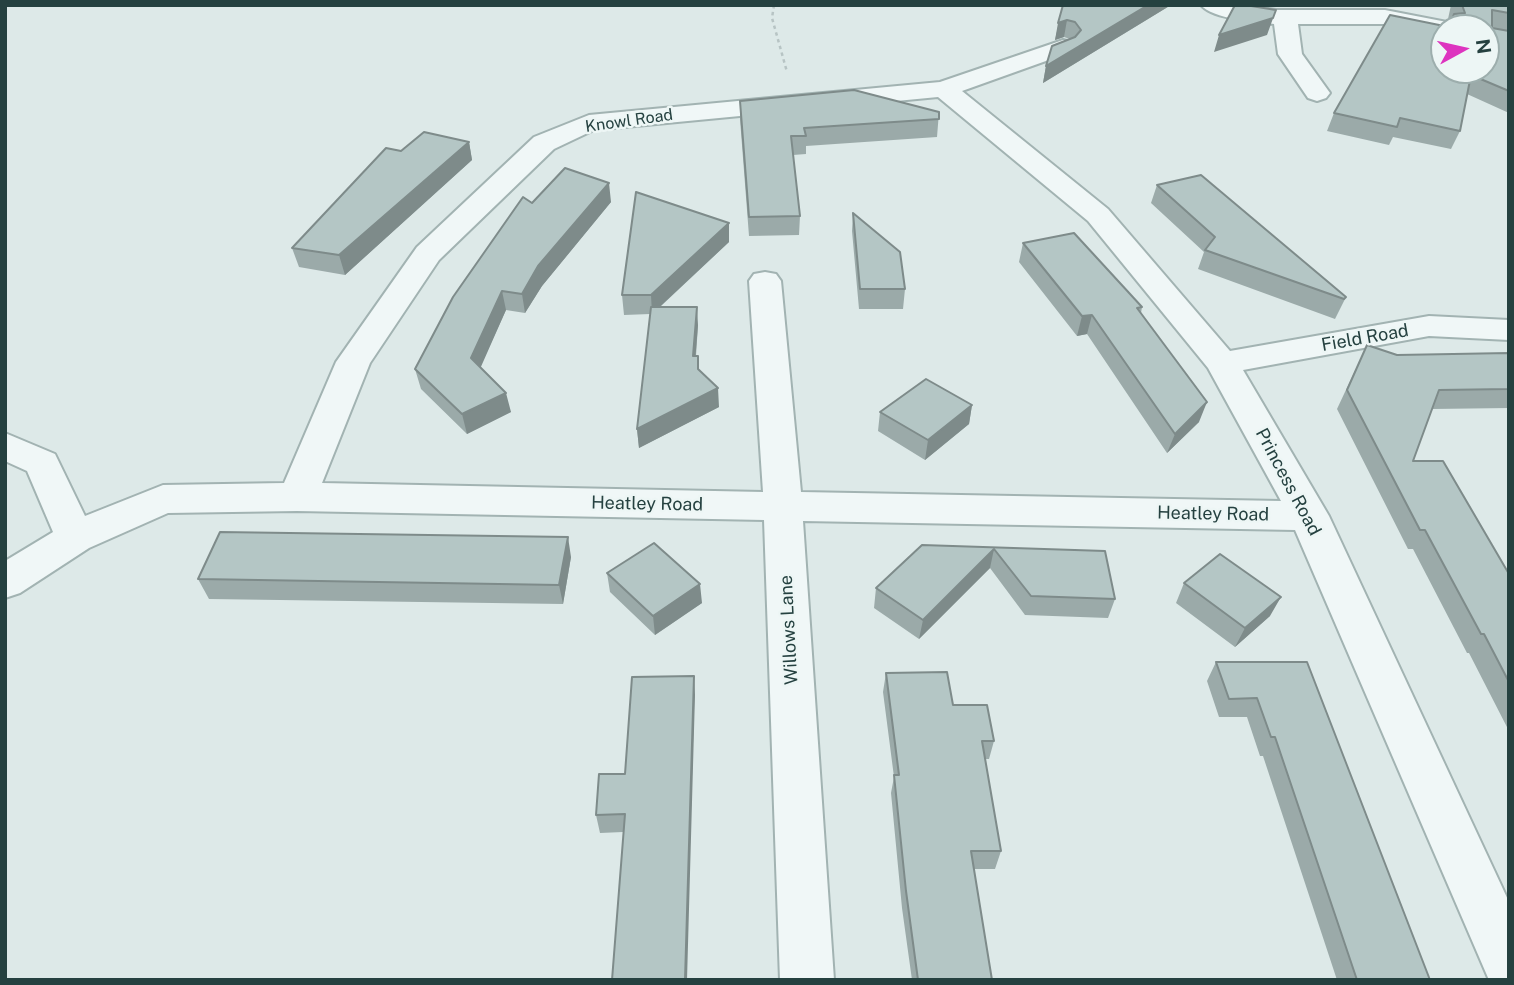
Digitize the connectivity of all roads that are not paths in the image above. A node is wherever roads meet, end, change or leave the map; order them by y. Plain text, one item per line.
1 (1212, 5) edge
2 (1391, 11) edge
3 (1285, 17) junction
4 (1430, 24) edge
5 (1063, 47) edge
6 (944, 89) junction
7 (1317, 93) dead end
8 (765, 281) dead end
9 (1509, 330) edge
10 (1222, 363) junction
11 (5, 446) edge
12 (297, 497) junction
13 (783, 507) junction
14 (1309, 516) junction
15 (75, 537) junction
16 (5, 582) edge
17 (1509, 962) edge
18 (807, 980) edge

1 - 3 street
2 - 3 street
2 - 4 street
3 - 7 street
5 - 6 street, Knowl Road
6 - 10 street, Princess Road
6 - 12 street, Knowl Road
8 - 13 street, Willows Lane
9 - 10 street, Field Road
10 - 14 street, Princess Road
11 - 15 street
12 - 13 street, Heatley Road
12 - 15 street, Heatley Road
13 - 14 street, Heatley Road
13 - 18 street, Willows Lane
14 - 17 street, Princess Road
15 - 16 street, Heatley Road

